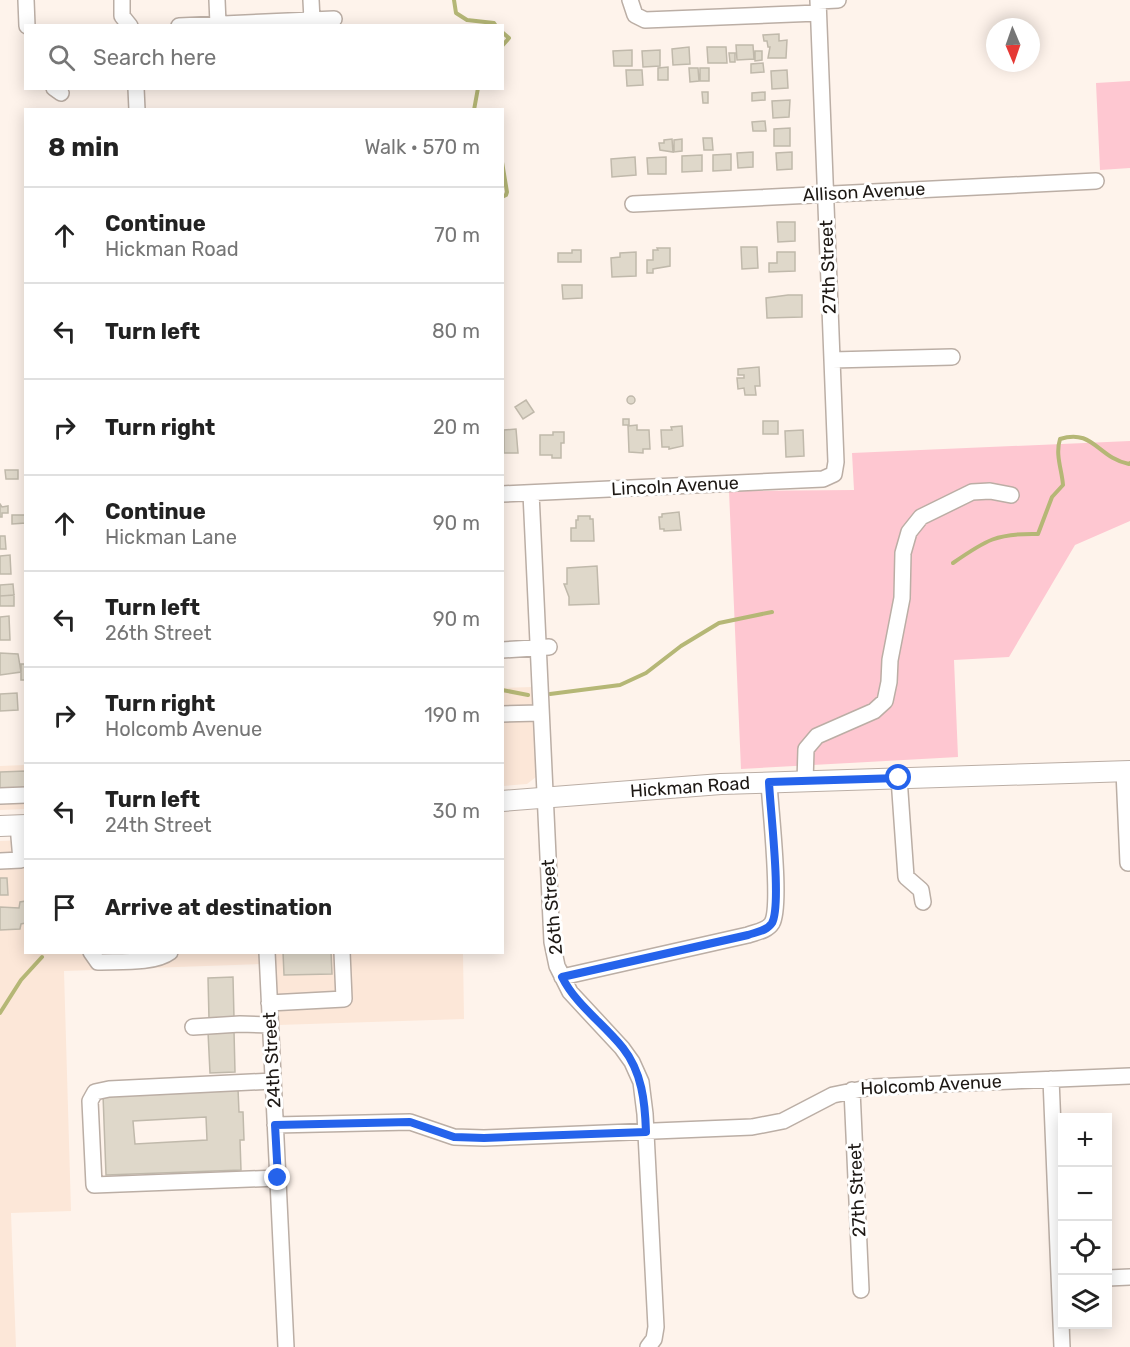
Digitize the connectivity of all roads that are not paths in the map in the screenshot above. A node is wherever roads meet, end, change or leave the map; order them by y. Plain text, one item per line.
1 (26, 0) edge
2 (122, 0) edge
3 (217, 0) edge
4 (311, 0) edge
5 (838, 0) edge
6 (630, 2) edge
7 (818, 4) edge
8 (334, 19) dead end
9 (312, 20) junction
10 (27, 24) edge
11 (128, 24) edge
12 (218, 24) joint
13 (136, 90) edge
14 (137, 108) edge
15 (1096, 181) dead end
16 (825, 194) junction
17 (633, 204) dead end
18 (952, 357) dead end
19 (832, 360) junction
20 (836, 462) joint
21 (531, 493) junction
22 (504, 494) edge
23 (1011, 495) dead end
24 (543, 648) junction
25 (504, 650) edge
26 (540, 713) junction
27 (504, 714) edge
28 (1127, 771) edge
29 (899, 778) junction
30 (769, 782) junction
31 (805, 782) junction
32 (24, 795) edge
33 (0, 796) edge
34 (544, 798) junction
35 (504, 801) edge
36 (15, 825) edge
37 (23, 860) edge
38 (0, 861) edge
39 (1128, 863) dead end
40 (923, 902) dead end
41 (93, 954) edge
42 (168, 954) edge
43 (267, 954) edge
44 (342, 954) edge
45 (562, 977) junction
46 (269, 1003) junction
47 (270, 1025) junction
48 (193, 1027) dead end
49 (1130, 1076) edge
50 (1052, 1079) junction
51 (273, 1081) junction
52 (852, 1090) junction
53 (275, 1125) junction
54 (646, 1132) junction
55 (278, 1178) junction
56 (1061, 1275) edge
57 (1130, 1277) edge
58 (1112, 1278) edge
59 (861, 1290) dead end
60 (1062, 1329) edge
61 (286, 1347) edge
62 (648, 1347) edge
63 (1062, 1347) edge

1 - 10 street
2 - 11 street
3 - 12 street
4 - 9 street
5 - 7 street
6 - 7 street
7 - 16 street, 27th Street
8 - 9 street
9 - 12 street
13 - 14 street
15 - 16 street, Allison Avenue
16 - 17 street, Allison Avenue
16 - 19 street, 27th Street
18 - 19 street
19 - 20 street, 27th Street
20 - 21 street, Lincoln Avenue
21 - 22 street, Lincoln Avenue
21 - 24 street, 26th Street
23 - 31 street
24 - 25 street
24 - 26 street, 26th Street
26 - 27 street
26 - 34 street, 26th Street
28 - 29 main road, Hickman Road
28 - 39 street
29 - 31 main road, Hickman Road
29 - 40 street
30 - 31 main road, Hickman Road
30 - 34 main road, Hickman Road
30 - 45 street
32 - 33 street
34 - 35 main road, Hickman Road
34 - 45 street, 26th Street
36 - 37 street
37 - 38 street
41 - 42 street
43 - 46 street, 24th Street
44 - 46 street
45 - 54 street, 26th Street
46 - 47 street, 24th Street
47 - 48 street
47 - 51 street, 24th Street
49 - 50 street, Holcomb Avenue
50 - 52 street, Holcomb Avenue
50 - 56 street
51 - 53 street, 24th Street
51 - 55 street
52 - 54 street, Holcomb Avenue
52 - 59 street, 27th Street
53 - 54 street, Holcomb Avenue
53 - 55 street, 24th Street
54 - 62 street, 26th Street
55 - 61 street, 24th Street
57 - 58 street
60 - 63 street

